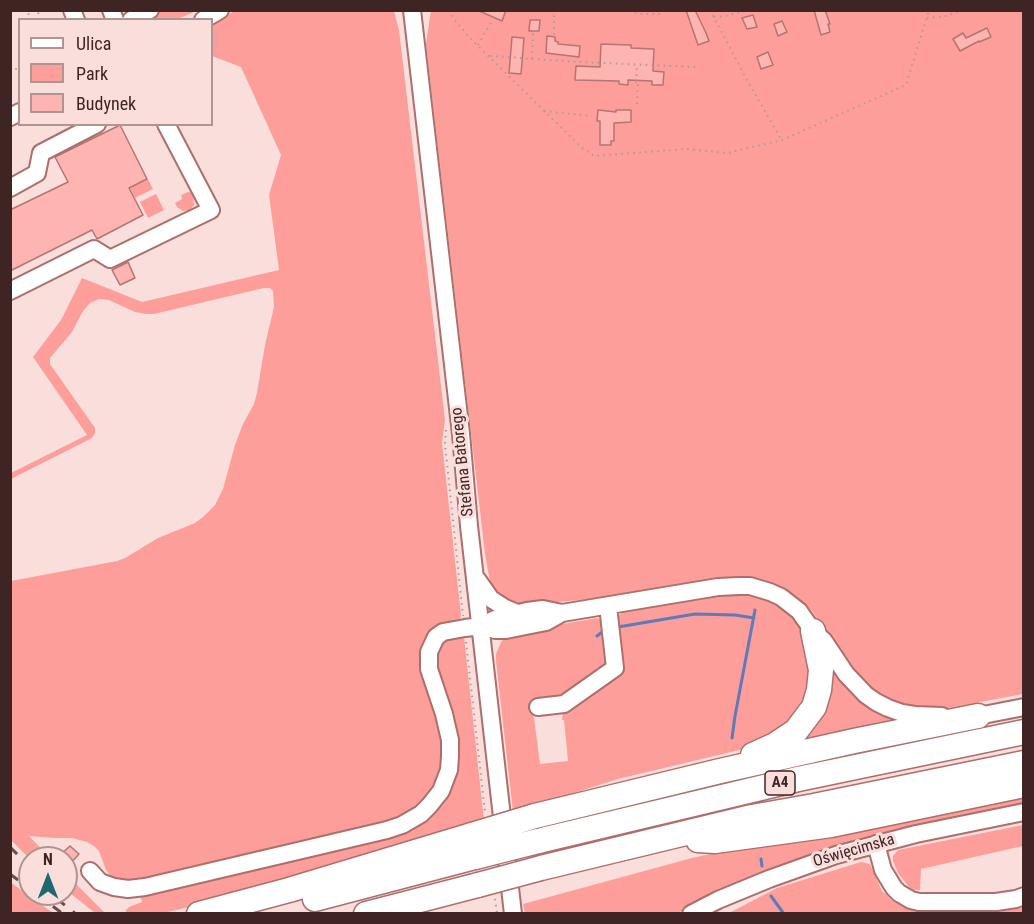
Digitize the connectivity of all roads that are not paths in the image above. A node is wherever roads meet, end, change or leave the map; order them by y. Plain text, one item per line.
1 (150, 10) edge
2 (220, 10) edge
3 (412, 11) edge
4 (135, 18) edge
5 (206, 18) edge
6 (93, 126) edge
7 (167, 126) edge
8 (10, 188) edge
9 (10, 291) edge
10 (476, 577) junction
11 (608, 606) junction
12 (517, 613) junction
13 (562, 613) junction
14 (481, 626) junction
15 (813, 631) junction
16 (538, 707) dead end
17 (1023, 707) edge
18 (978, 716) junction
19 (1023, 732) edge
20 (1023, 763) edge
21 (720, 771) junction
22 (1023, 785) edge
23 (1023, 812) edge
24 (669, 836) junction
25 (876, 844) junction
26 (473, 846) junction
27 (90, 871) dead end
28 (1023, 896) edge
29 (199, 914) edge
30 (259, 914) edge
31 (366, 914) edge
32 (513, 914) edge
33 (691, 914) edge

1 - 4 street
2 - 5 street
3 - 10 street, Stefana Batorego
6 - 8 street
7 - 9 street
10 - 12 street
10 - 14 street, Stefana Batorego
11 - 13 street
11 - 15 street
11 - 16 street
12 - 13 street
12 - 14 street
13 - 14 street
14 - 27 street
14 - 32 street, Stefana Batorego
15 - 18 street
15 - 21 highway
17 - 18 street
18 - 21 highway
19 - 26 highway, A4, bridge
20 - 24 highway, A4
21 - 26 highway, bridge
22 - 24 highway
23 - 25 street, Oświęcimska
24 - 31 highway, A4, bridge
25 - 28 street
25 - 33 street, Oświęcimska
26 - 29 highway
26 - 30 highway, A4

